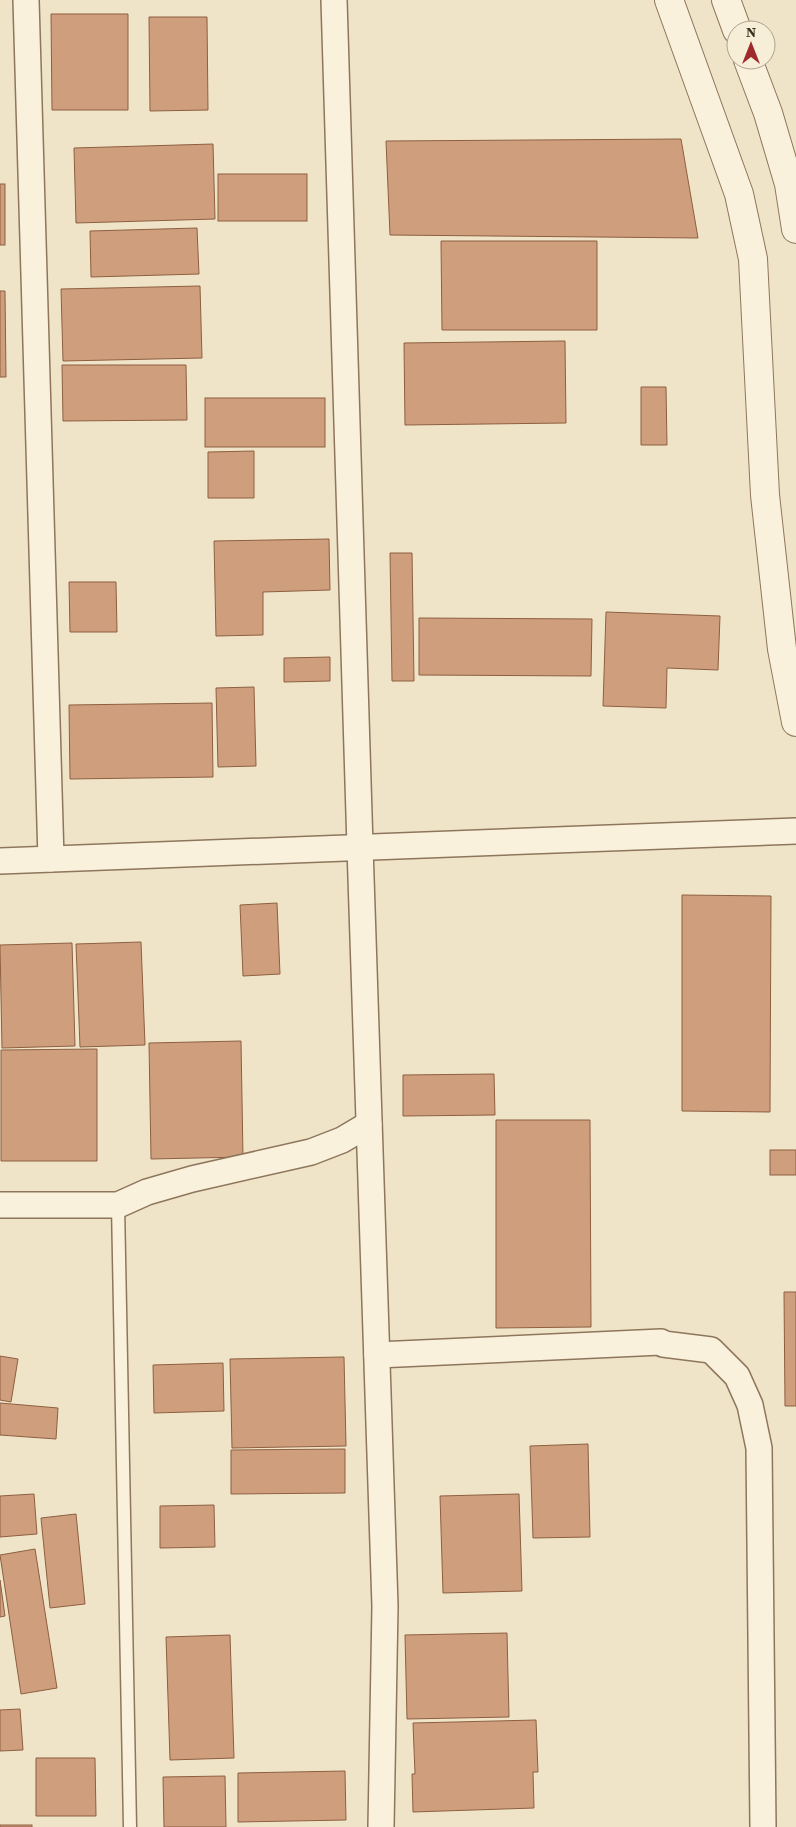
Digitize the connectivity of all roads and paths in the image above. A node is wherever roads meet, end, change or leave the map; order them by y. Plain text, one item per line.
1 (26, 0) edge
2 (334, 0) edge
3 (669, 0) edge
4 (726, 0) edge
5 (733, 20) edge
6 (752, 70) edge
7 (796, 230) edge
8 (796, 722) edge
9 (796, 831) edge
10 (360, 847) junction
11 (51, 859) junction
12 (0, 861) edge
13 (369, 1124) junction
14 (0, 1205) edge
15 (118, 1205) junction
16 (377, 1355) junction
17 (130, 1827) edge
18 (381, 1827) edge
19 (763, 1827) edge

1 - 11 street
2 - 10 street
3 - 8 street
4 - 5 street
6 - 7 street
9 - 10 street
10 - 11 street
10 - 13 street
11 - 12 street
13 - 15 street
13 - 16 street
14 - 15 street
15 - 17 lane
16 - 18 street
16 - 19 street

